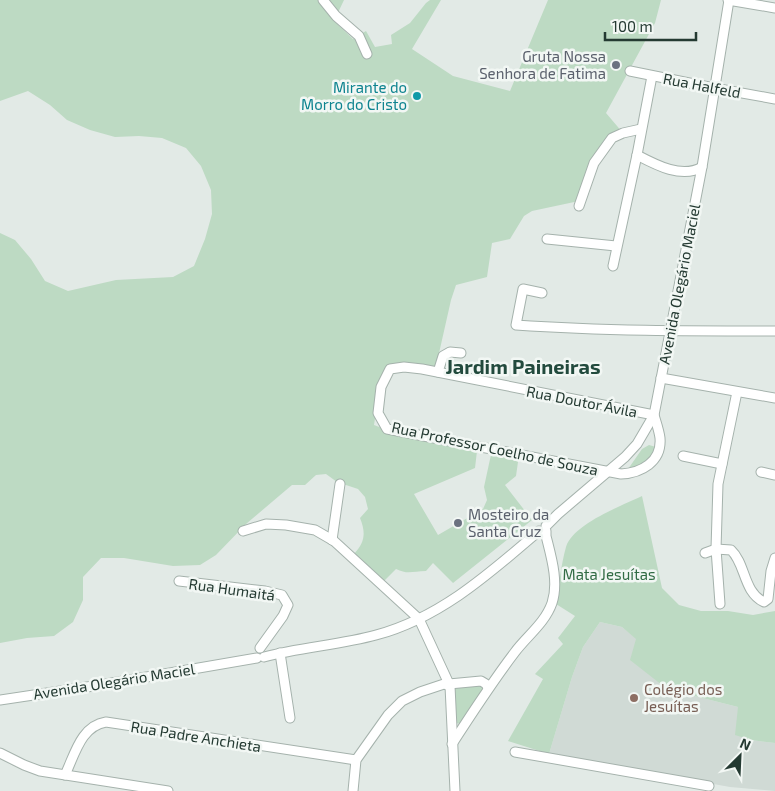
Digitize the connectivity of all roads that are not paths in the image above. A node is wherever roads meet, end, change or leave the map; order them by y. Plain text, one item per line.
1 (322, 0) edge
2 (728, 0) edge
3 (775, 8) edge
4 (367, 54) dead end
5 (630, 71) dead end
6 (652, 76) junction
7 (714, 88) junction
8 (775, 99) edge
9 (641, 129) junction
10 (638, 155) junction
11 (702, 167) junction
12 (578, 206) dead end
13 (547, 239) dead end
14 (616, 246) junction
15 (613, 266) dead end
16 (542, 293) dead end
17 (670, 331) junction
18 (775, 331) edge
19 (461, 353) dead end
20 (422, 369) joint
21 (438, 372) junction
22 (661, 378) junction
23 (737, 392) junction
24 (775, 398) edge
25 (654, 415) junction
26 (683, 456) dead end
27 (722, 464) junction
28 (608, 471) junction
29 (761, 472) dead end
30 (775, 475) edge
31 (340, 484) dead end
32 (544, 529) junction
33 (243, 531) dead end
34 (332, 540) junction
35 (716, 548) junction
36 (705, 553) dead end
37 (775, 558) edge
38 (179, 582) dead end
39 (720, 604) dead end
40 (419, 619) junction
41 (260, 653) junction
42 (277, 654) junction
43 (449, 685) junction
44 (488, 688) junction
45 (0, 700) edge
46 (290, 718) dead end
47 (452, 722) junction
48 (464, 725) junction
49 (452, 744) junction
50 (514, 752) dead end
51 (0, 753) edge
52 (356, 760) junction
53 (66, 775) junction
54 (709, 786) dead end
55 (698, 788) edge
56 (168, 791) edge
57 (353, 791) edge
58 (455, 791) edge

1 - 4 street
2 - 3 street
2 - 7 street, Avenida Olegário Maciel
5 - 6 street, Rua Halfeld
6 - 7 street, Rua Halfeld
6 - 9 street
7 - 8 street, Rua Halfeld
7 - 11 street, Avenida Olegário Maciel
9 - 10 street
9 - 12 street
10 - 11 street
10 - 14 street
11 - 17 street, Avenida Olegário Maciel
13 - 14 street
14 - 15 street
16 - 17 street
17 - 18 street
17 - 22 street, Avenida Olegário Maciel
19 - 21 street
20 - 21 street, Rua Doutor Ávila
20 - 28 street, Rua Professor Coelho de Souza
21 - 25 street, Rua Doutor Ávila
22 - 23 street
22 - 25 street, Avenida Olegário Maciel
23 - 24 street
23 - 27 street
25 - 28 street, Avenida Olegário Maciel
25 - 28 street
26 - 27 street
27 - 35 street
28 - 32 street, Avenida Olegário Maciel
29 - 30 street
31 - 34 street
32 - 40 street, Avenida Olegário Maciel
32 - 44 street
33 - 34 street
34 - 40 street
35 - 36 street
35 - 37 street
35 - 39 street
38 - 41 street, Rua Humaitá
40 - 42 street, Avenida Olegário Maciel
40 - 43 street
41 - 42 street, Avenida Olegário Maciel
41 - 45 street, Avenida Olegário Maciel
42 - 46 street
43 - 44 street
43 - 47 street
43 - 52 street
44 - 48 street
47 - 48 street
47 - 49 street
48 - 49 street
49 - 58 street
50 - 55 street
51 - 53 street
52 - 53 street, Rua Padre Anchieta
52 - 57 street
53 - 56 street
54 - 55 street

